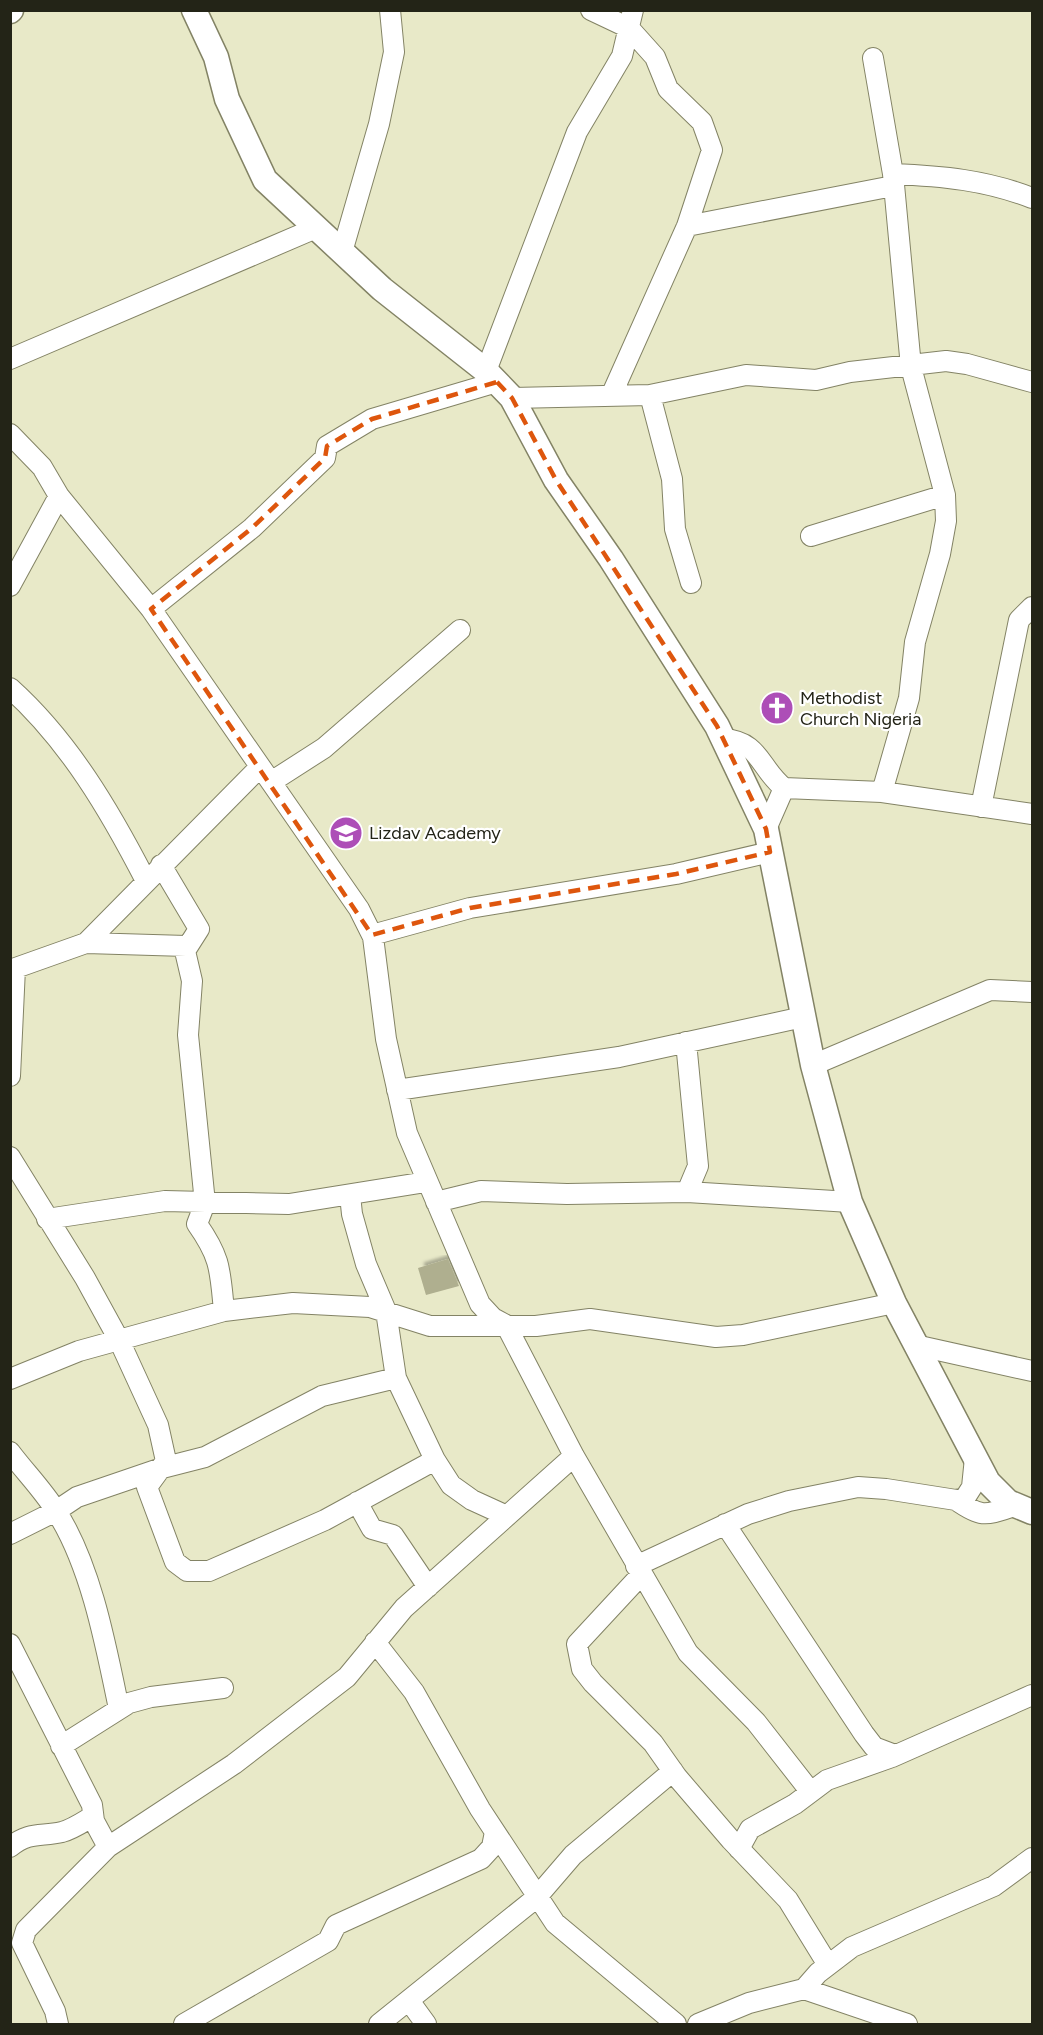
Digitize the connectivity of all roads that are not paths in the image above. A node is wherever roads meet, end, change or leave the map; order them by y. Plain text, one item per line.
1 (194, 10) edge
2 (390, 10) edge
3 (591, 10) edge
4 (631, 19) edge
5 (873, 58) dead end
6 (893, 180) junction
7 (1032, 198) edge
8 (687, 226) junction
9 (316, 228) junction
10 (342, 252) junction
11 (10, 359) edge
12 (911, 367) junction
13 (1032, 381) edge
14 (498, 384) junction
15 (650, 395) junction
16 (611, 396) junction
17 (10, 434) edge
18 (945, 495) junction
19 (59, 496) junction
20 (811, 536) dead end
21 (691, 583) dead end
22 (10, 586) edge
23 (1032, 607) edge
24 (151, 609) junction
25 (460, 630) dead end
26 (10, 688) edge
27 (723, 740) junction
28 (265, 774) junction
29 (784, 788) junction
30 (882, 792) junction
31 (981, 807) junction
32 (1032, 814) edge
33 (768, 841) junction
34 (161, 865) junction
35 (146, 881) junction
36 (372, 935) junction
37 (86, 943) junction
38 (186, 946) junction
39 (13, 969) edge
40 (1032, 992) edge
41 (803, 1017) junction
42 (686, 1042) junction
43 (813, 1065) junction
44 (10, 1076) edge
45 (397, 1090) junction
46 (10, 1157) edge
47 (426, 1182) junction
48 (687, 1192) junction
49 (350, 1195) junction
50 (436, 1202) junction
51 (850, 1202) junction
52 (205, 1203) junction
53 (47, 1219) junction
54 (894, 1303) junction
55 (224, 1311) junction
56 (386, 1311) junction
57 (506, 1325) junction
58 (119, 1340) junction
59 (915, 1345) junction
60 (1032, 1371) edge
61 (396, 1378) junction
62 (10, 1379) edge
63 (10, 1452) edge
64 (574, 1456) junction
65 (975, 1458) junction
66 (435, 1460) junction
67 (162, 1468) junction
68 (956, 1500) junction
69 (357, 1502) junction
70 (1024, 1508) edge
71 (56, 1511) junction
72 (507, 1516) junction
73 (725, 1524) junction
74 (10, 1534) edge
75 (639, 1570) junction
76 (428, 1587) junction
77 (375, 1642) junction
78 (10, 1644) edge
79 (223, 1688) dead end
80 (1032, 1695) edge
81 (119, 1709) junction
82 (61, 1746) junction
83 (895, 1755) junction
84 (673, 1771) junction
85 (810, 1791) junction
86 (93, 1816) junction
87 (750, 1829) junction
88 (722, 1830) junction
89 (495, 1832) junction
90 (10, 1846) edge
91 (108, 1847) junction
92 (739, 1849) junction
93 (1032, 1858) edge
94 (481, 1859) junction
95 (518, 1868) junction
96 (537, 1898) junction
97 (828, 1965) junction
98 (804, 1989) junction
99 (410, 2002) junction
100 (862, 2017) edge
101 (58, 2025) edge
102 (184, 2025) edge
103 (379, 2025) edge
104 (426, 2025) edge
105 (676, 2025) edge
106 (698, 2025) edge
107 (907, 2025) edge

1 - 9 street
2 - 10 street
3 - 4 street
4 - 8 street
4 - 14 street
5 - 6 street
6 - 7 street
6 - 8 street
6 - 12 street
8 - 16 street
9 - 10 street
9 - 11 street
10 - 14 street
12 - 13 street
12 - 15 street
12 - 18 street
14 - 16 street
14 - 24 street
14 - 27 street
15 - 16 street
15 - 21 street
17 - 19 street
18 - 20 street
18 - 30 street
19 - 22 street
19 - 24 street
23 - 31 street
24 - 28 street
25 - 28 street
26 - 35 street
27 - 29 street
27 - 33 street
28 - 34 street
28 - 36 street
29 - 30 street
29 - 33 street
30 - 31 street
31 - 32 street
33 - 36 street
33 - 41 street
34 - 35 street
34 - 38 street
35 - 37 street
36 - 45 street
37 - 38 street
37 - 39 street
38 - 52 street
39 - 44 street
40 - 43 street
41 - 42 street
41 - 43 street
42 - 45 street
42 - 48 street
43 - 51 street
45 - 47 street
46 - 53 street
47 - 49 street
47 - 50 street
48 - 50 street
48 - 51 street
49 - 52 street
49 - 56 street
50 - 57 street
51 - 54 street
52 - 53 street
52 - 55 street
53 - 58 street
54 - 57 street
54 - 59 street
55 - 56 street
55 - 58 street
56 - 57 street
56 - 61 street
57 - 64 street
58 - 62 street
58 - 67 street
59 - 60 street
59 - 65 street
61 - 66 street
61 - 67 street
63 - 71 street
64 - 72 street
64 - 75 street
65 - 68 street
65 - 70 street
66 - 69 street
66 - 72 street
67 - 69 street
67 - 71 street
68 - 70 street
68 - 73 street
69 - 76 street
71 - 74 street
71 - 81 street
72 - 76 street
73 - 75 street
73 - 83 street
75 - 84 street
75 - 85 street
76 - 77 street
77 - 89 street
77 - 91 street
78 - 82 street
79 - 81 street
80 - 83 street
81 - 82 street
82 - 86 street
83 - 85 street
84 - 88 street
84 - 96 street
85 - 87 street
86 - 90 street
86 - 91 street
87 - 88 street
87 - 92 street
88 - 92 street
89 - 94 street
89 - 95 street
91 - 101 street
92 - 97 street
93 - 97 street
94 - 95 street
94 - 102 street
95 - 96 street
96 - 99 street
96 - 105 street
97 - 98 street
98 - 100 street
98 - 106 street
99 - 103 street
99 - 104 street
100 - 107 street

